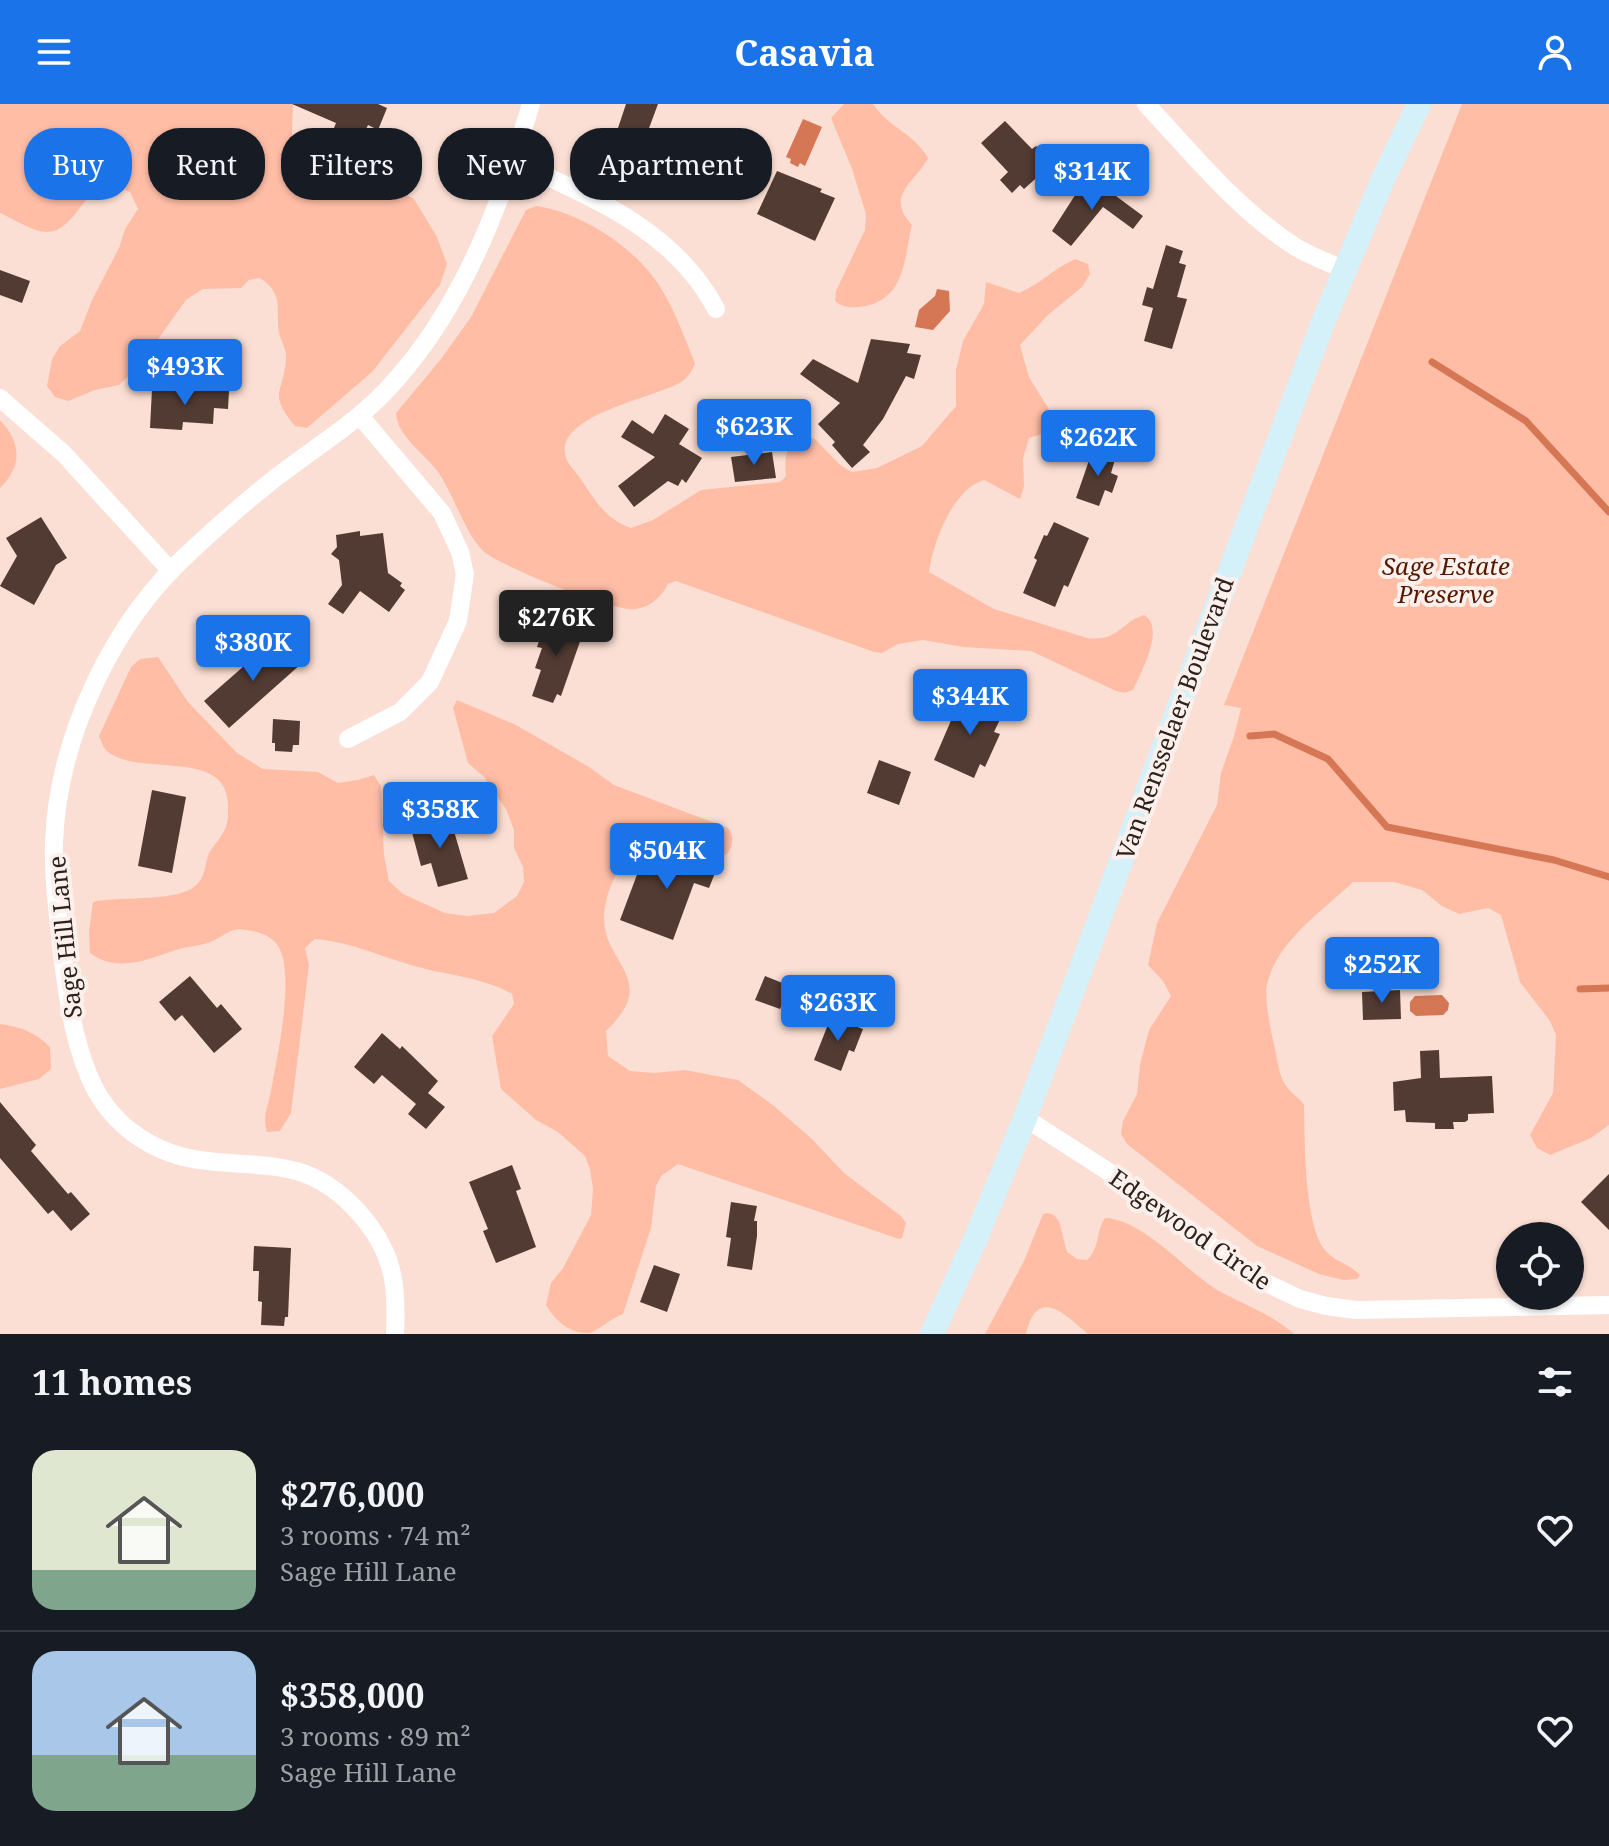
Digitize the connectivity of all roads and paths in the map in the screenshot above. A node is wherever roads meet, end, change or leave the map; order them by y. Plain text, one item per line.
1 (531, 104) edge
2 (1146, 104) edge
3 (1419, 104) edge
4 (523, 128) edge
5 (554, 181) edge
6 (498, 200) edge
7 (1345, 270) junction
8 (716, 309) dead end
9 (0, 398) edge
10 (360, 416) junction
11 (170, 570) junction
12 (348, 739) dead end
13 (1025, 1118) junction
14 (1609, 1305) edge
15 (395, 1334) edge
16 (932, 1334) edge

1 - 4 street, Sage Hill Lane
2 - 7 street
3 - 7 main road, Van Rensselaer Boulevard
5 - 8 street
6 - 10 street, Sage Hill Lane
7 - 13 main road, Van Rensselaer Boulevard
9 - 11 street
10 - 11 street, Sage Hill Lane
10 - 12 street
11 - 15 street, Sage Hill Lane
13 - 14 street, Edgewood Circle
13 - 16 main road, Van Rensselaer Boulevard

